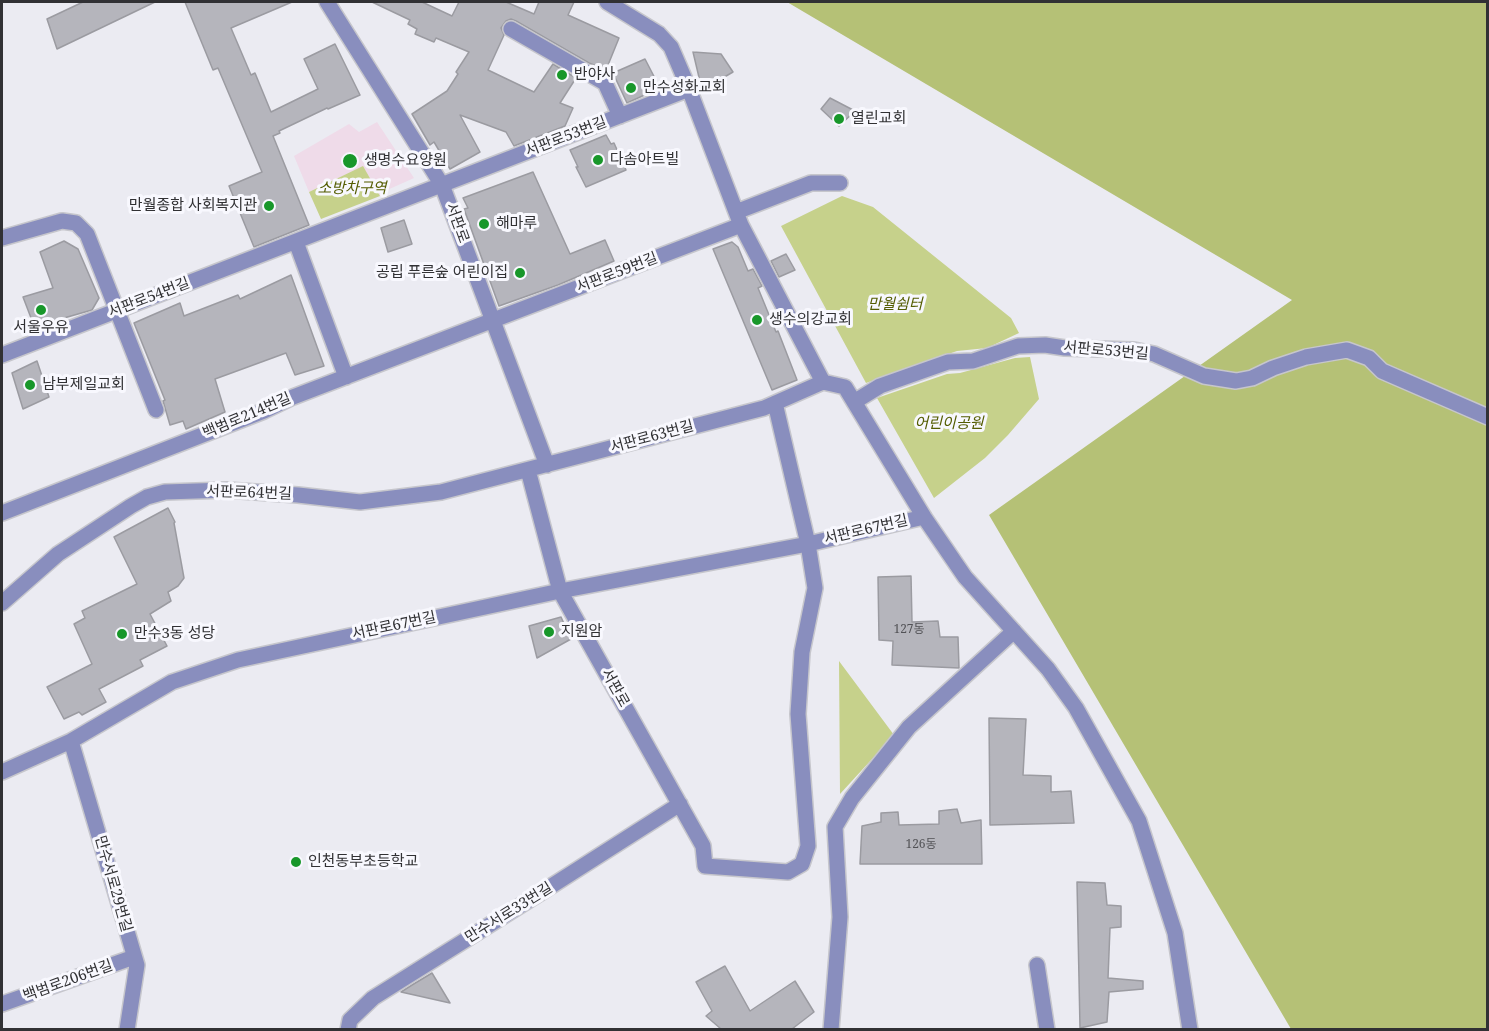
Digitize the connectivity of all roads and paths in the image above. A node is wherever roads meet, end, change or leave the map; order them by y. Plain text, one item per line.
1 (327, 2) edge
2 (607, 2) edge
3 (511, 29) dead end
4 (689, 90) junction
5 (620, 116) junction
6 (840, 183) dead end
7 (442, 185) junction
8 (738, 218) junction
9 (2, 238) edge
10 (296, 242) junction
11 (118, 310) junction
12 (493, 320) junction
13 (2, 355) edge
14 (346, 376) junction
15 (823, 382) junction
16 (854, 402) junction
17 (775, 403) junction
18 (156, 410) dead end
19 (1488, 417) edge
20 (547, 465) junction
21 (528, 470) junction
22 (2, 513) edge
23 (924, 517) junction
24 (808, 544) junction
25 (560, 591) junction
26 (2, 603) edge
27 (1014, 631) junction
28 (70, 741) junction
29 (2, 772) edge
30 (680, 804) junction
31 (705, 866) joint
32 (134, 957) junction
33 (1037, 965) dead end
34 (2, 1004) edge
35 (127, 1029) edge
36 (348, 1029) edge
37 (831, 1029) edge
38 (1047, 1029) edge
39 (1190, 1029) edge

1 - 7 street, 서판로
2 - 4 street
3 - 5 street
4 - 5 street, 서판로53번길
4 - 8 street
5 - 7 street, 서판로53번길
6 - 8 street
7 - 10 street, 서판로54번길
7 - 12 street, 서판로
8 - 12 street, 서판로59번길
8 - 15 street
9 - 11 street
10 - 11 street, 서판로54번길
10 - 14 street
11 - 13 street, 서판로54번길
11 - 18 street
12 - 14 street, 백범로214번길
12 - 20 street, 서판로
14 - 22 street, 백범로214번길
15 - 16 street
15 - 17 street, 서판로63번길
16 - 19 street, 서판로53번길
16 - 23 street
17 - 20 street, 서판로63번길
17 - 24 street
20 - 21 street, 서판로63번길
21 - 25 street, 서판로
21 - 26 street, 서판로64번길
23 - 24 street, 서판로67번길
23 - 27 street
24 - 25 street, 서판로67번길
24 - 31 street, 서판로67번길
25 - 28 street, 서판로67번길
25 - 30 street, 서판로
27 - 37 street
27 - 39 street
28 - 29 street, 서판로67번길
28 - 32 street, 만수서로29번길
30 - 31 street, 서판로
30 - 36 street, 만수서로33번길
32 - 34 street, 백범로206번길
32 - 35 street, 만수서로29번길
33 - 38 street

